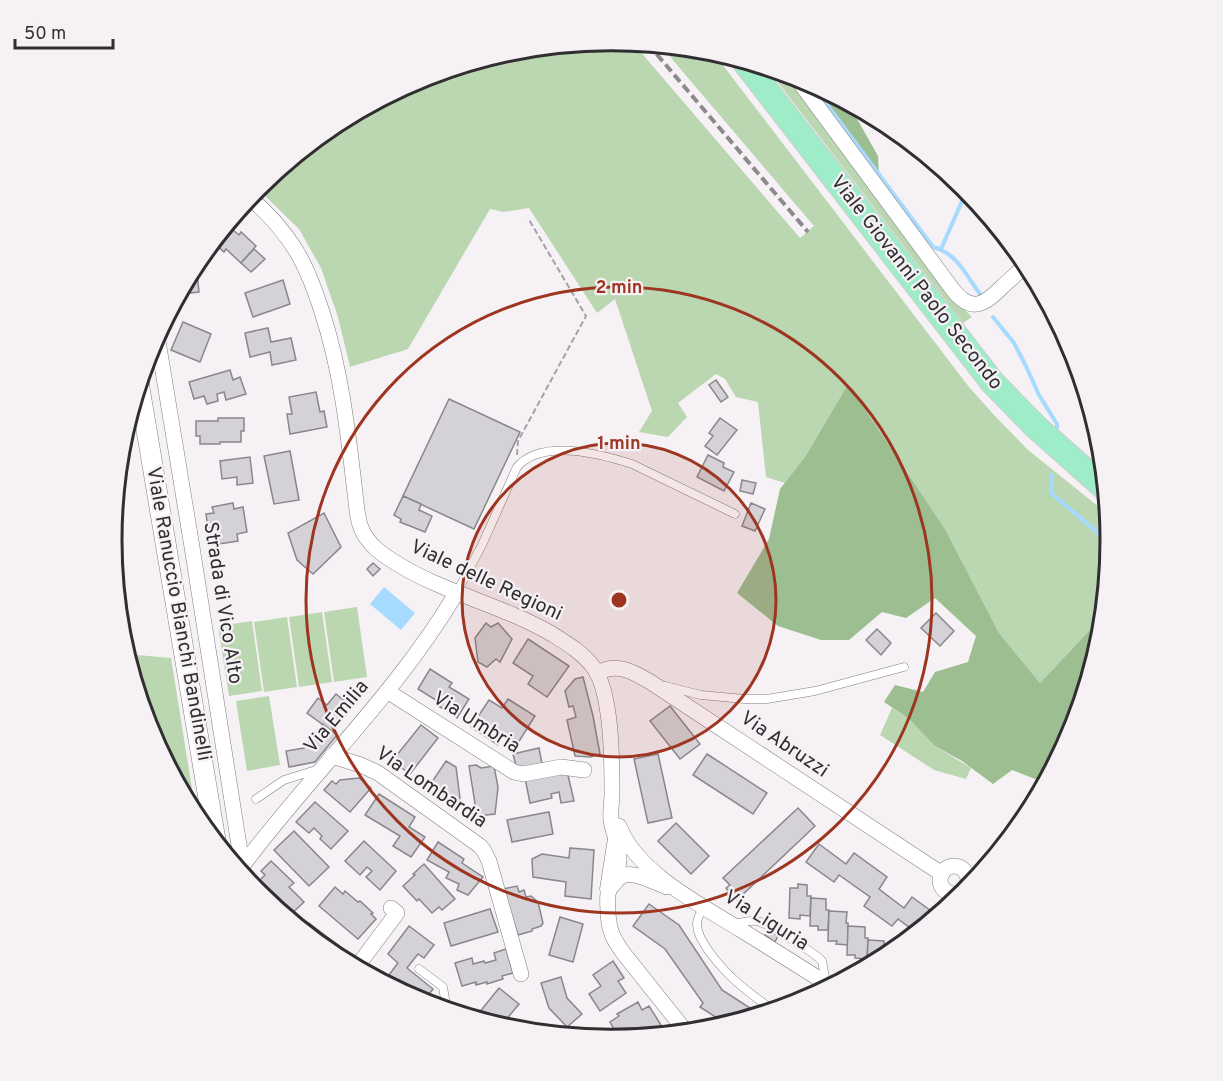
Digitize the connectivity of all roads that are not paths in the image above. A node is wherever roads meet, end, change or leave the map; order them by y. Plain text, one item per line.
1 (752, 72) edge
2 (806, 91) edge
3 (256, 204) edge
4 (1020, 271) edge
5 (160, 352) edge
6 (142, 405) edge
7 (1097, 482) edge
8 (735, 514) dead end
9 (456, 592) junction
10 (904, 668) dead end
11 (597, 673) junction
12 (652, 683) junction
13 (387, 691) junction
14 (332, 756) junction
15 (321, 769) junction
16 (584, 770) dead end
17 (612, 797) junction
18 (256, 799) dead end
19 (213, 824) edge
20 (613, 831) junction
21 (241, 861) edge
22 (246, 867) edge
23 (942, 874) dead end
24 (611, 886) junction
25 (678, 892) junction
26 (704, 907) junction
27 (391, 908) dead end
28 (609, 922) junction
29 (361, 961) edge
30 (419, 969) dead end
31 (521, 974) dead end
32 (824, 982) edge
33 (445, 1001) edge
34 (766, 1005) edge
35 (681, 1025) edge

1 - 7 main road, Viale Giovanni Paolo Secondo
2 - 4 street
3 - 9 street, Viale delle Regioni
5 - 21 street, Strada di Vico Alto
6 - 19 street, Viale Ranuccio Bianchi Bandinelli
8 - 9 lane
9 - 11 street, Viale delle Regioni
9 - 13 street, Via Emilia
10 - 12 lane
11 - 12 street, Via Abruzzi
11 - 17 street, Viale delle Regioni
12 - 23 street, Via Abruzzi
13 - 14 street, Via Emilia
13 - 16 street, Via Umbria
14 - 15 street, Via Emilia
14 - 31 street, Via Lombardia
15 - 18 lane
15 - 22 street, Via Emilia
17 - 20 street, Viale delle Regioni
17 - 25 street, Via Liguria
20 - 24 street, Viale delle Regioni
20 - 28 lane
24 - 25 street, Via Liguria
24 - 28 street, Viale delle Regioni
25 - 26 street, Via Liguria
26 - 32 street, Via Liguria
26 - 34 lane
27 - 29 street
28 - 35 street, Viale delle Regioni
30 - 33 lane

